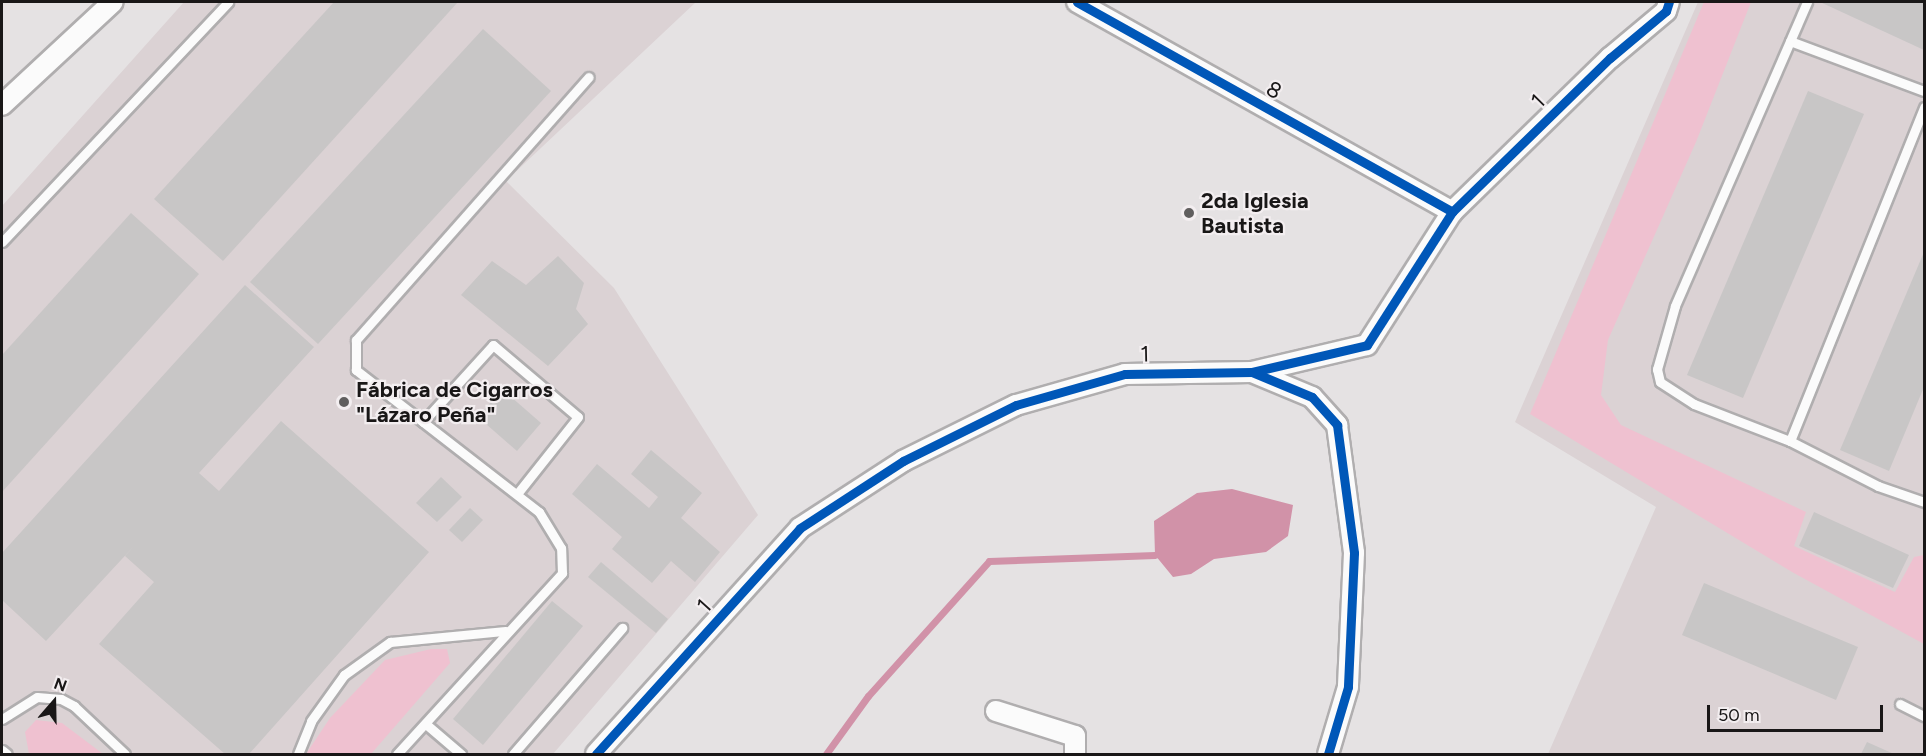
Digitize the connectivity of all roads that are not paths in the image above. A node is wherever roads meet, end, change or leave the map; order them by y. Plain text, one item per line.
1 (113, 2) edge
2 (228, 2) edge
3 (1077, 2) edge
4 (1669, 2) edge
5 (1807, 2) edge
6 (1790, 41) junction
7 (589, 77) dead end
8 (1924, 91) edge
9 (2, 105) edge
10 (1924, 107) edge
11 (1452, 212) junction
12 (2, 242) edge
13 (1252, 372) junction
14 (423, 422) junction
15 (1790, 441) junction
16 (517, 494) junction
17 (1924, 502) edge
18 (622, 628) dead end
19 (505, 631) junction
20 (1900, 704) dead end
21 (996, 711) dead end
22 (1924, 716) edge
23 (2, 719) edge
24 (427, 725) junction
25 (2, 750) edge
26 (7, 754) edge
27 (125, 754) edge
28 (298, 754) edge
29 (397, 754) edge
30 (461, 754) edge
31 (513, 754) edge
32 (596, 754) edge
33 (1075, 754) edge
34 (1328, 754) edge

1 - 9 street
2 - 12 lane
3 - 11 street, 8
4 - 11 street, 1
5 - 6 lane
6 - 8 lane
6 - 15 lane
7 - 14 lane
10 - 15 lane
11 - 13 street, 1
13 - 32 street, 1
13 - 34 street
14 - 16 lane
14 - 16 lane
15 - 17 lane
16 - 19 lane
18 - 31 lane
19 - 24 lane
19 - 28 lane
20 - 22 lane
21 - 33 street
23 - 27 lane
24 - 29 lane
24 - 30 lane
25 - 26 lane

